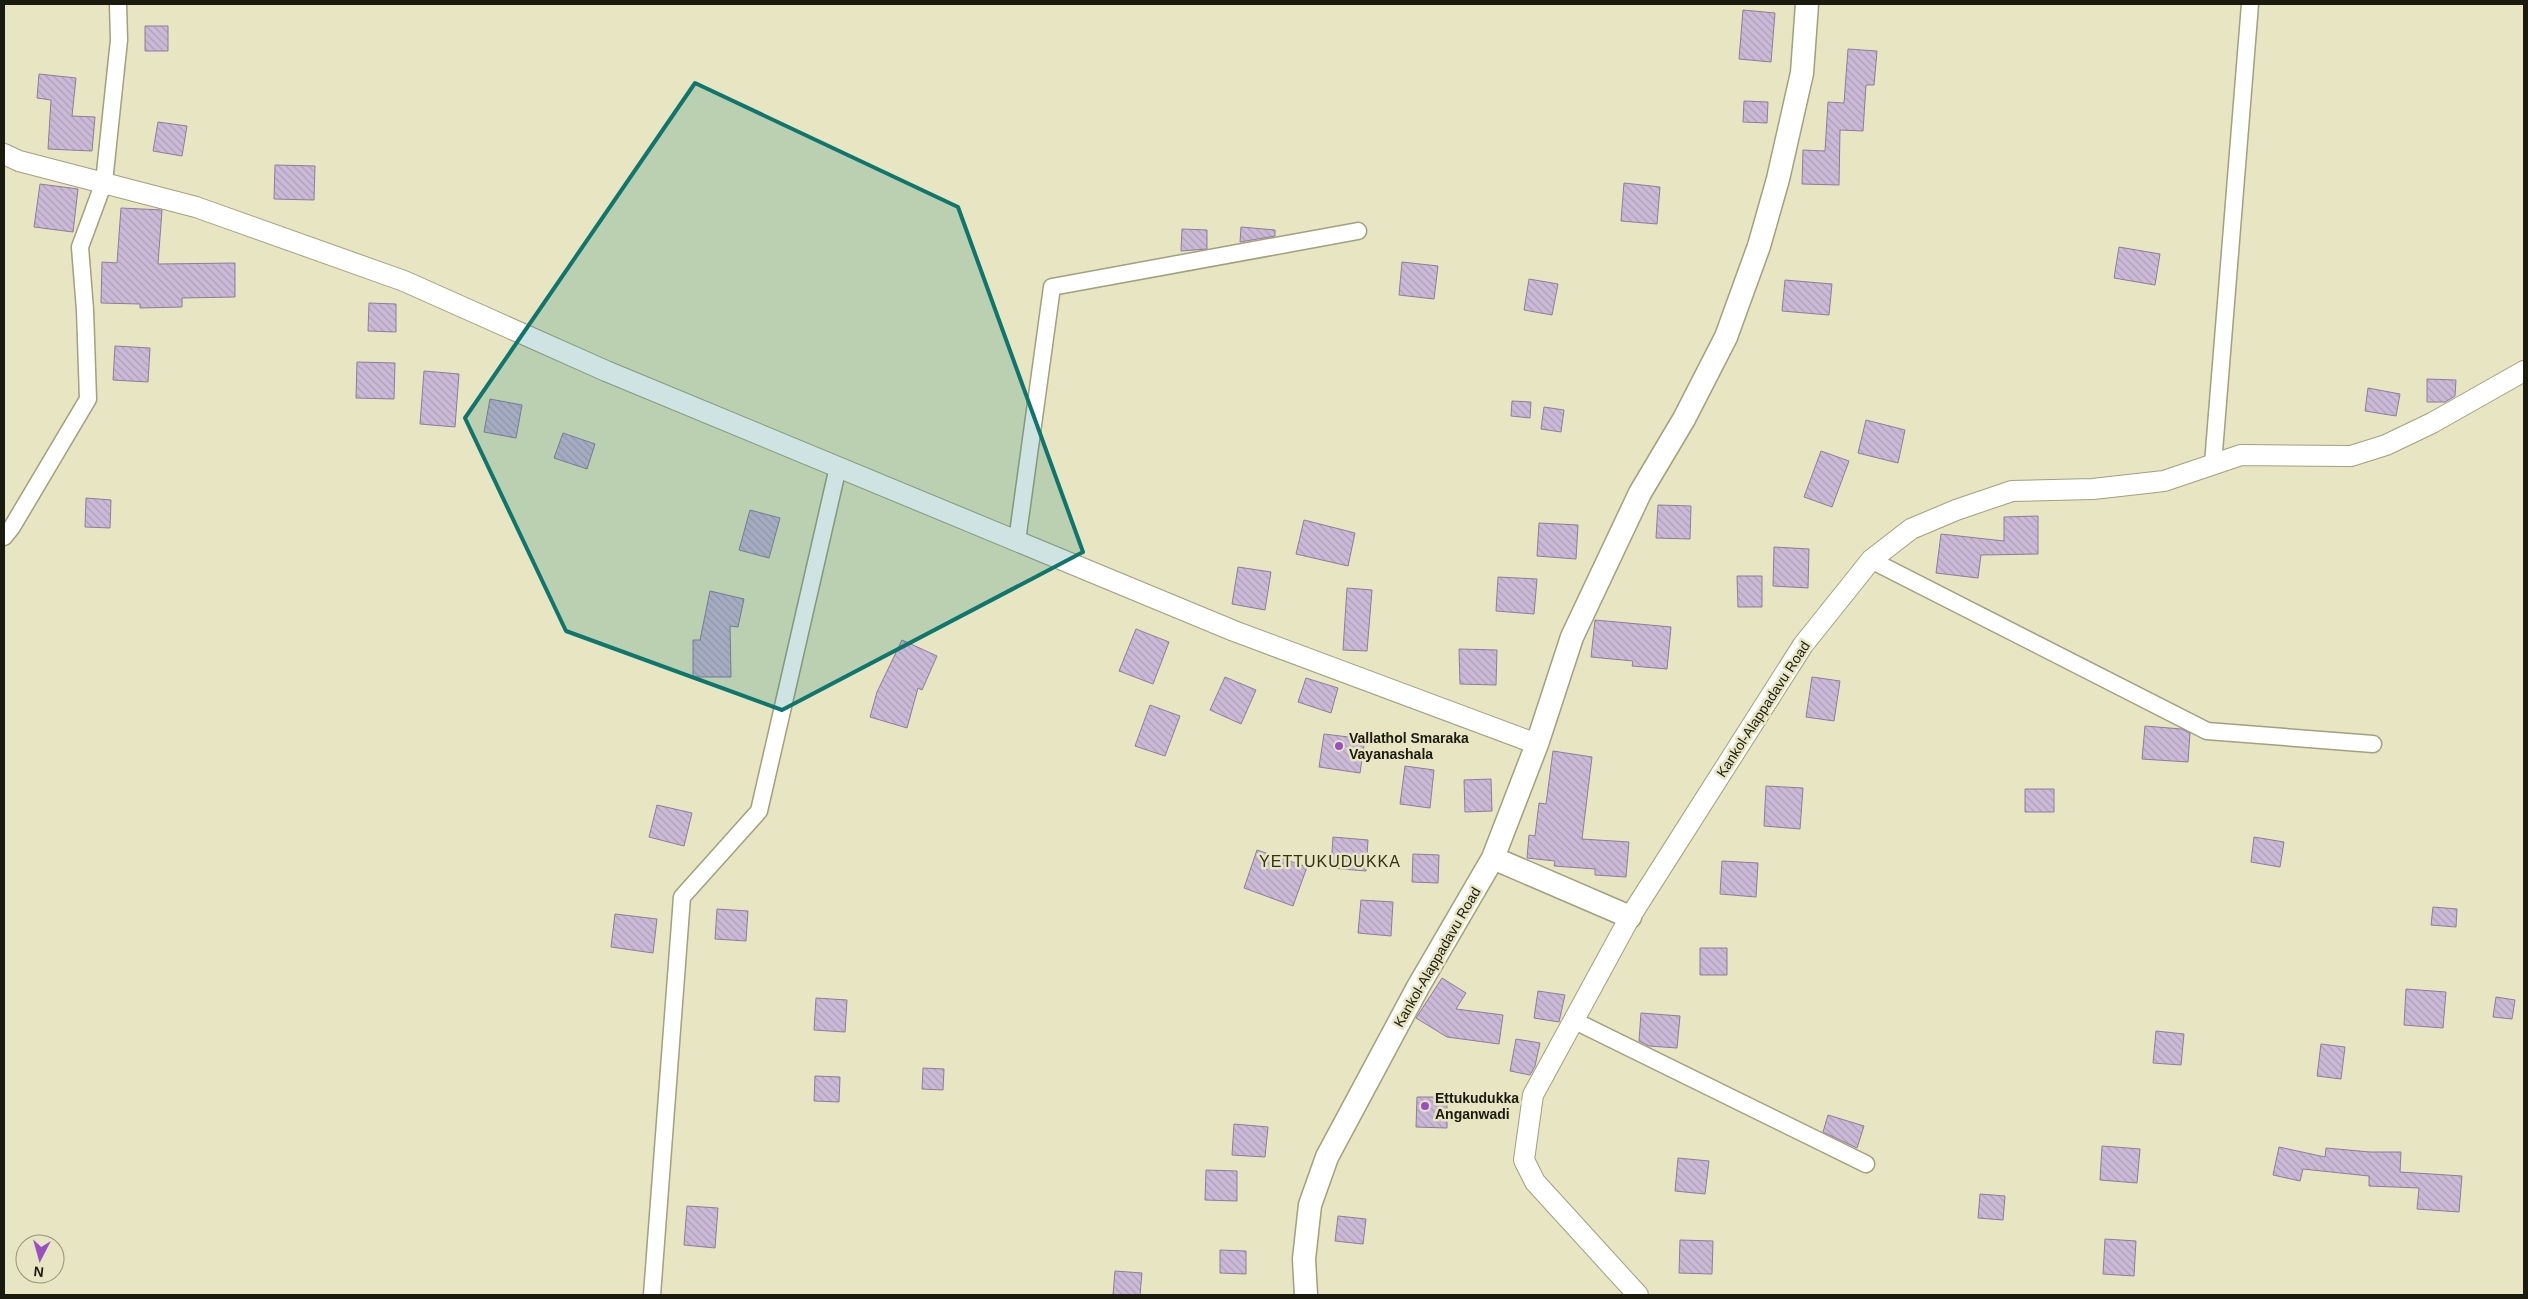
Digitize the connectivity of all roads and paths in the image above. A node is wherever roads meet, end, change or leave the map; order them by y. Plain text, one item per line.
1 (118, 4) edge
2 (1807, 4) edge
3 (2250, 4) edge
4 (4, 154) edge
5 (104, 182) junction
6 (1358, 231) dead end
7 (2524, 371) edge
8 (2214, 464) junction
9 (838, 467) junction
10 (4, 537) edge
11 (1017, 541) junction
12 (1871, 560) junction
13 (1537, 744) junction
14 (2373, 744) dead end
15 (1493, 858) junction
16 (1630, 917) junction
17 (1574, 1021) junction
18 (1866, 1164) dead end
19 (652, 1295) edge
20 (1306, 1295) edge
21 (1638, 1295) edge

1 - 5 street
2 - 13 main road, Kankol-Alappadavu Road
3 - 8 street
4 - 5 street
5 - 9 street
5 - 10 street
6 - 11 street
7 - 8 street, Kankol-Alappadavu Road
8 - 12 street, Kankol-Alappadavu Road
9 - 11 street
9 - 19 street
11 - 13 street
12 - 14 street
12 - 16 street, Kankol-Alappadavu Road
13 - 15 main road, Kankol-Alappadavu Road
15 - 16 main road
15 - 20 main road, Kankol-Alappadavu Road
16 - 17 street, Kankol-Alappadavu Road
17 - 18 street
17 - 21 street, Kankol-Alappadavu Road

